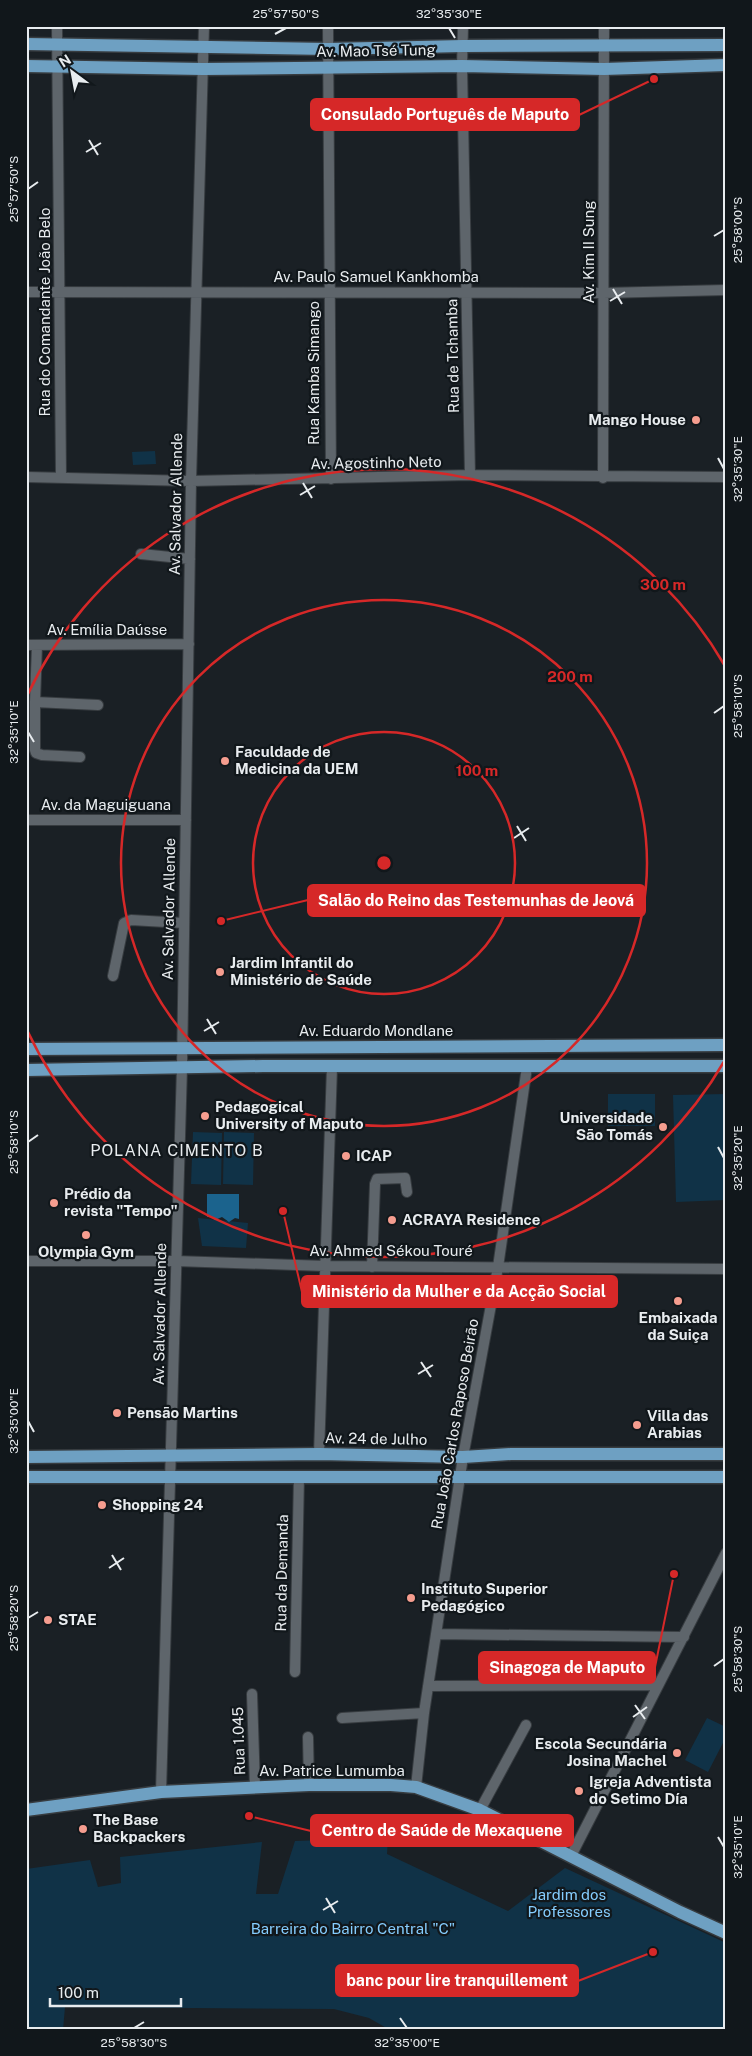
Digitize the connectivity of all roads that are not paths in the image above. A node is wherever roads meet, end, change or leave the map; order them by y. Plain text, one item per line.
1 (57, 26) edge
2 (204, 26) edge
3 (328, 26) edge
4 (463, 26) edge
5 (604, 26) edge
6 (26, 44) edge
7 (57, 44) junction
8 (203, 46) junction
9 (463, 46) junction
10 (726, 46) edge
11 (604, 47) junction
12 (328, 49) junction
13 (26, 66) edge
14 (57, 66) junction
15 (462, 66) junction
16 (726, 66) edge
17 (203, 68) junction
18 (328, 68) junction
19 (604, 69) junction
20 (726, 290) edge
21 (198, 291) junction
22 (26, 292) edge
23 (61, 292) junction
24 (467, 292) junction
25 (328, 293) junction
26 (604, 293) junction
27 (470, 476) junction
28 (26, 477) edge
29 (61, 477) junction
30 (726, 477) edge
31 (603, 478) junction
32 (330, 480) junction
33 (191, 481) junction
34 (141, 554) dead end
35 (190, 559) junction
36 (189, 644) junction
37 (32, 645) edge
38 (35, 702) junction
39 (98, 704) dead end
40 (80, 757) dead end
41 (26, 820) edge
42 (186, 820) junction
43 (184, 923) junction
44 (113, 976) dead end
45 (726, 1045) edge
46 (26, 1049) edge
47 (181, 1050) junction
48 (726, 1066) edge
49 (182, 1067) junction
50 (332, 1067) junction
51 (527, 1067) junction
52 (26, 1070) edge
53 (408, 1192) dead end
54 (26, 1261) edge
55 (176, 1261) junction
56 (325, 1266) junction
57 (372, 1266) junction
58 (498, 1267) junction
59 (726, 1269) edge
60 (319, 1454) junction
61 (726, 1454) edge
62 (171, 1456) junction
63 (26, 1457) edge
64 (462, 1457) junction
65 (26, 1476) edge
66 (170, 1476) junction
67 (299, 1476) junction
68 (460, 1477) junction
69 (726, 1477) edge
70 (726, 1553) edge
71 (437, 1634) junction
72 (684, 1637) junction
73 (295, 1672) dead end
74 (658, 1685) junction
75 (428, 1686) junction
76 (252, 1694) dead end
77 (424, 1713) junction
78 (342, 1718) dead end
79 (526, 1725) dead end
80 (308, 1737) dead end
81 (309, 1785) junction
82 (255, 1787) junction
83 (416, 1787) junction
84 (161, 1792) junction
85 (26, 1810) edge
86 (480, 1810) junction
87 (571, 1856) junction
88 (726, 1933) edge

1 - 7 street, Rua do Comandante João Belo
2 - 8 street, Av. Salvador Allende
3 - 12 street, Rua Kamba Simango
4 - 9 street, Rua de Tchamba
5 - 11 street, Av. Kim II Sung
6 - 7 main road, Av. Mao Tsé Tung
7 - 8 main road, Av. Mao Tsé Tung
7 - 14 street, Rua do Comandante João Belo
8 - 12 main road, Av. Mao Tsé Tung
8 - 17 street, Av. Salvador Allende
9 - 11 main road, Av. Mao Tsé Tung
9 - 12 main road, Av. Mao Tsé Tung
9 - 15 street, Rua de Tchamba
10 - 11 main road, Av. Mao Tsé Tung
11 - 19 street, Av. Kim II Sung
12 - 18 street, Rua Kamba Simango
13 - 14 main road, Av. Mao Tsé Tung
14 - 17 main road, Av. Mao Tsé Tung
14 - 23 street, Rua do Comandante João Belo
15 - 18 main road, Av. Mao Tsé Tung
15 - 19 main road, Av. Mao Tsé Tung
15 - 24 street, Rua de Tchamba
16 - 19 main road, Av. Mao Tsé Tung
17 - 18 main road, Av. Mao Tsé Tung
17 - 21 street, Av. Salvador Allende
18 - 25 street, Rua Kamba Simango
19 - 26 street, Av. Kim II Sung
20 - 26 street, Av. Paulo Samuel Kankhomba
21 - 23 street, Av. Paulo Samuel Kankhomba
21 - 25 street, Av. Paulo Samuel Kankhomba
21 - 33 street, Av. Salvador Allende
22 - 23 street, Av. Paulo Samuel Kankhomba
23 - 29 street, Rua do Comandante João Belo
24 - 25 street, Av. Paulo Samuel Kankhomba
24 - 26 street, Av. Paulo Samuel Kankhomba
24 - 27 street, Rua de Tchamba
25 - 32 street, Rua Kamba Simango
26 - 31 street, Av. Kim II Sung
27 - 31 street, Av. Agostinho Neto
27 - 32 street, Av. Agostinho Neto
28 - 29 street, Av. Agostinho Neto
29 - 33 street, Av. Agostinho Neto
30 - 31 street, Av. Agostinho Neto
32 - 33 street, Av. Agostinho Neto
33 - 35 street, Av. Salvador Allende
34 - 35 street
35 - 36 street, Av. Salvador Allende
36 - 37 street, Av. Emília Daússe
36 - 42 street, Av. Salvador Allende
37 - 38 street
38 - 39 street
38 - 40 street
41 - 42 street, Av. da Maguiguana
42 - 43 street, Av. Salvador Allende
43 - 44 street
43 - 47 street, Av. Salvador Allende
45 - 47 main road, Av. Eduardo Mondlane
46 - 47 main road, Av. Eduardo Mondlane
47 - 49 street, Av. Salvador Allende
48 - 51 main road
49 - 50 main road
49 - 52 main road
49 - 55 street, Av. Salvador Allende
50 - 51 main road
50 - 56 street
51 - 58 street, Rua João Carlos Raposo Beirão
53 - 57 street
54 - 55 street, Av. Ahmed Sékou Touré
55 - 56 street, Av. Ahmed Sékou Touré
55 - 62 street, Av. Salvador Allende
56 - 57 street, Av. Ahmed Sékou Touré
56 - 60 street
57 - 58 street, Av. Ahmed Sékou Touré
58 - 59 street, Av. Ahmed Sékou Touré
58 - 64 street, Rua João Carlos Raposo Beirão
60 - 62 main road, Av. 24 de Julho
60 - 64 main road, Av. 24 de Julho
61 - 64 main road, Av. 24 de Julho
62 - 63 main road, Av. 24 de Julho
62 - 66 street, Av. Salvador Allende
64 - 68 street, Rua João Carlos Raposo Beirão
65 - 66 main road
66 - 67 main road
66 - 84 street, Av. Salvador Allende
67 - 68 main road
67 - 73 street, Rua da Demanda
68 - 69 main road
68 - 71 street, Rua João Carlos Raposo Beirão
70 - 72 street
71 - 72 street
71 - 75 street, Rua João Carlos Raposo Beirão
72 - 74 street
74 - 75 street
74 - 87 street
75 - 77 street, Rua João Carlos Raposo Beirão
76 - 82 street, Rua 1.045
77 - 78 street
77 - 83 street, Rua João Carlos Raposo Beirão
79 - 86 street
80 - 81 street
81 - 82 main road, Av. Patrice Lumumba
81 - 83 main road, Av. Patrice Lumumba
82 - 84 main road, Av. Patrice Lumumba
83 - 86 main road, Av. Patrice Lumumba
84 - 85 main road, Av. Patrice Lumumba
86 - 87 main road, Av. Patrice Lumumba
87 - 88 main road, Av. Patrice Lumumba

